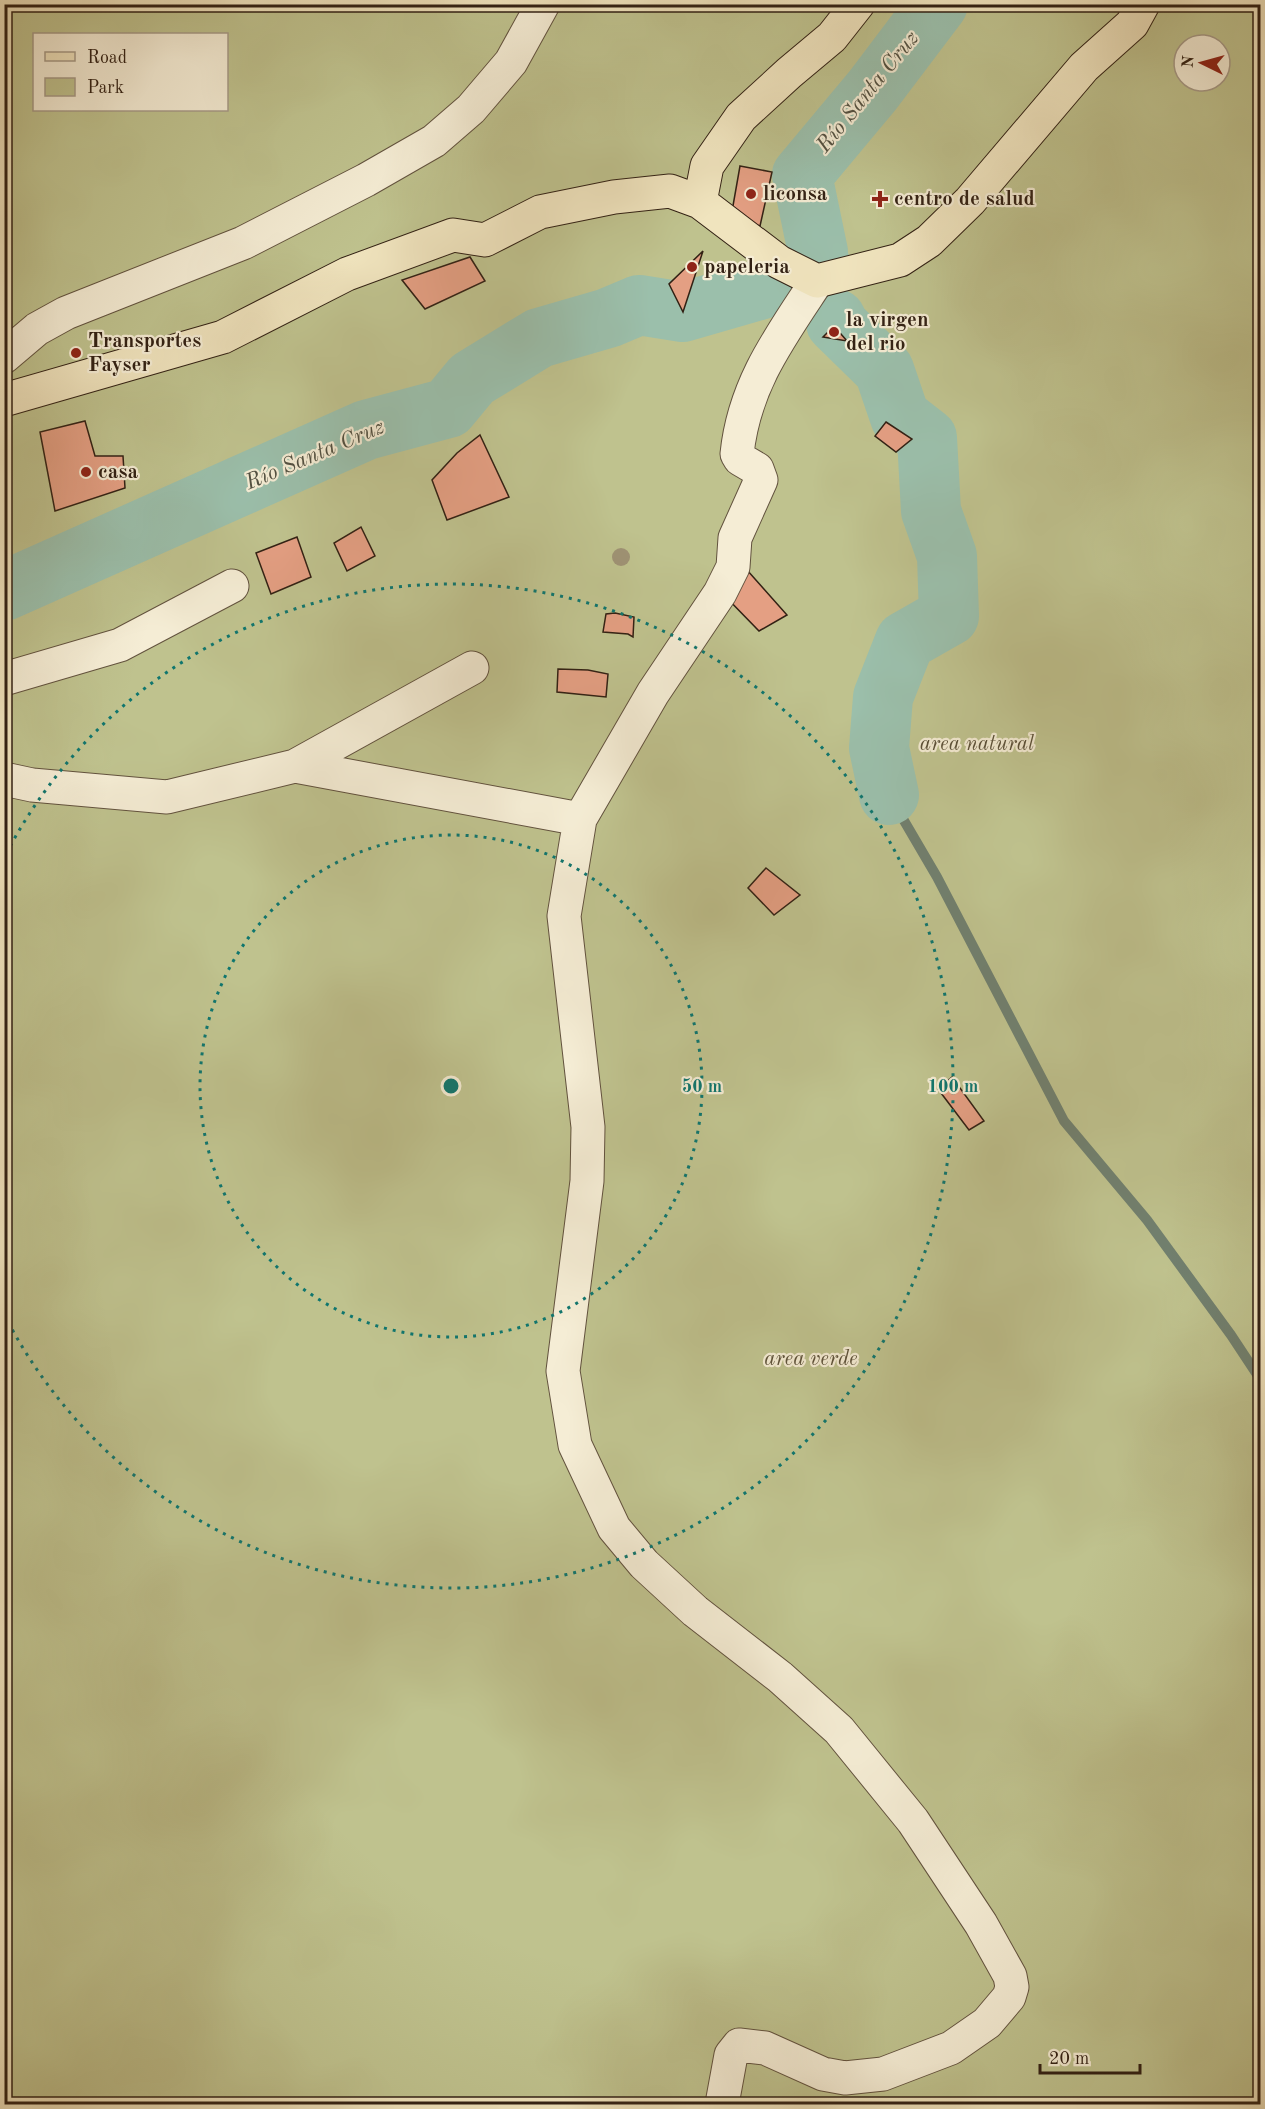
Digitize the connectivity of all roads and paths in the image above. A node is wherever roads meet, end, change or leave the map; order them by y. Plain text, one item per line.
1 (543, 4) edge
2 (858, 4) edge
3 (1143, 4) edge
4 (700, 202) junction
5 (808, 277) junction
6 (4, 357) edge
7 (4, 400) edge
8 (232, 586) dead end
9 (472, 668) dead end
10 (4, 680) edge
11 (295, 766) junction
12 (4, 779) edge
13 (580, 819) junction
14 (722, 2104) edge

1 - 6 street
2 - 4 main road
3 - 5 main road
4 - 5 main road
4 - 7 main road
5 - 13 street
8 - 10 street
9 - 11 street
11 - 12 street
11 - 13 street
13 - 14 street

